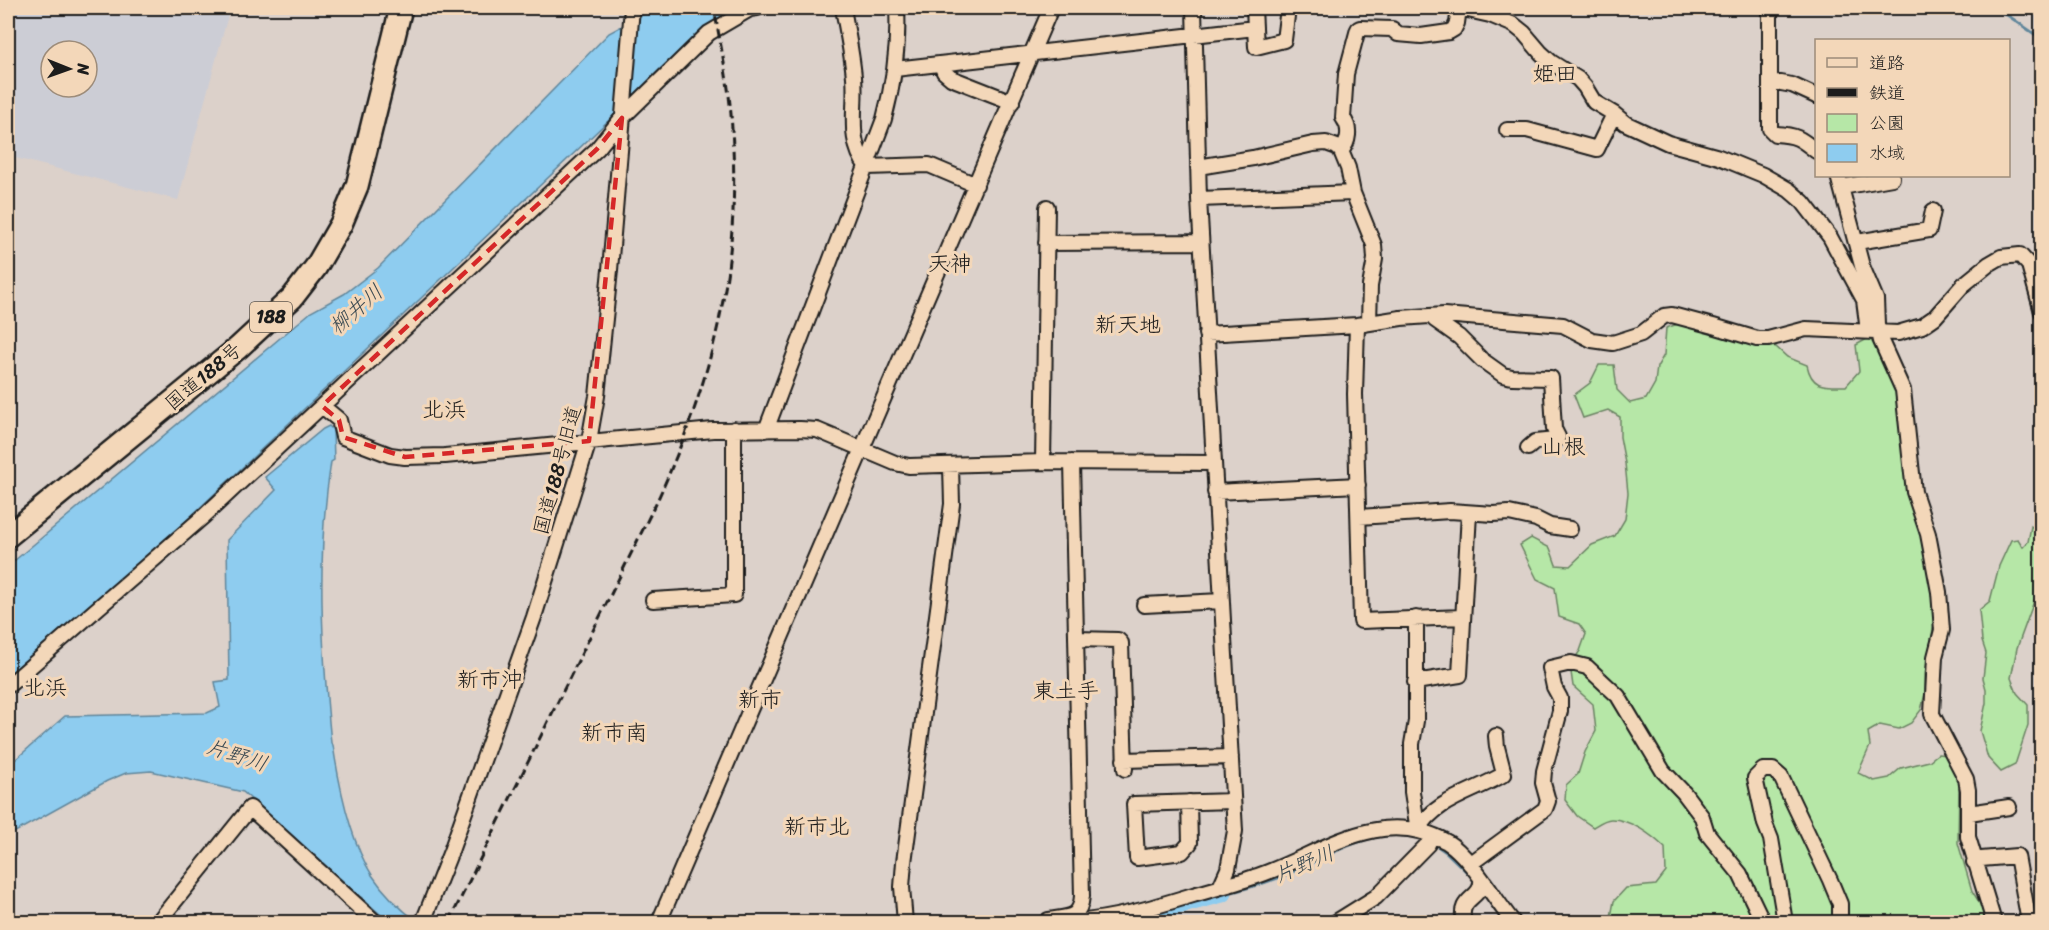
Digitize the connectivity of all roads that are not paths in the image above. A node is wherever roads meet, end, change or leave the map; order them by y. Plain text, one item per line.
1 (401, 8) edge
2 (757, 8) edge
3 (843, 8) edge
4 (897, 8) edge
5 (1051, 8) edge
6 (1194, 8) edge
7 (1254, 8) edge
8 (1288, 8) edge
9 (1459, 8) edge
10 (1772, 8) edge
11 (632, 10) edge
12 (1255, 28) junction
13 (1194, 35) junction
14 (1032, 55) junction
15 (941, 64) junction
16 (895, 69) junction
17 (1770, 81) junction
18 (1815, 96) edge
19 (1012, 102) junction
20 (623, 113) junction
21 (1614, 114) junction
22 (1507, 130) dead end
23 (1815, 150) edge
24 (1341, 151) junction
25 (867, 167) junction
26 (1198, 167) junction
27 (1892, 177) edge
28 (1840, 181) edge
29 (976, 184) junction
30 (1353, 193) junction
31 (1199, 199) junction
32 (1047, 207) dead end
33 (1933, 211) dead end
34 (1201, 242) junction
35 (1857, 242) junction
36 (1046, 243) junction
37 (2042, 312) edge
38 (1434, 316) junction
39 (1363, 324) junction
40 (1873, 331) junction
41 (1206, 334) junction
42 (322, 406) junction
43 (734, 429) junction
44 (766, 430) junction
45 (589, 441) junction
46 (1528, 448) dead end
47 (862, 450) junction
48 (1043, 462) junction
49 (1072, 462) junction
50 (1214, 463) junction
51 (951, 466) junction
52 (1358, 485) junction
53 (1215, 492) junction
54 (1469, 513) junction
55 (1359, 517) junction
56 (1570, 529) dead end
57 (8, 536) edge
58 (653, 600) dead end
59 (1221, 601) junction
60 (1144, 605) dead end
61 (1462, 616) junction
62 (1416, 618) junction
63 (1076, 639) junction
64 (1415, 682) junction
65 (8, 686) edge
66 (1496, 736) dead end
67 (1231, 757) junction
68 (1233, 801) junction
69 (1189, 802) junction
70 (2009, 807) dead end
71 (1969, 813) junction
72 (1427, 837) junction
73 (1974, 862) junction
74 (1470, 864) junction
75 (1481, 879) junction
76 (1220, 887) junction
77 (1143, 917) edge
78 (158, 922) edge
79 (375, 922) edge
80 (424, 922) edge
81 (659, 922) edge
82 (904, 922) edge
83 (1046, 922) edge
84 (1074, 922) edge
85 (1336, 922) edge
86 (1464, 922) edge
87 (1513, 922) edge
88 (1763, 922) edge
89 (1785, 922) edge
90 (1840, 922) edge
91 (1994, 922) edge
92 (2029, 922) edge

1 - 57 highway, 国道188号 / 188
2 - 20 street
3 - 25 street
4 - 16 street
5 - 14 street
6 - 13 street
7 - 12 street
8 - 12 street
9 - 21 street
9 - 24 street
10 - 17 street
11 - 20 street, 国道188号旧道
12 - 13 street
13 - 14 street
13 - 26 street
14 - 15 street
14 - 19 street
15 - 16 street
15 - 19 street
16 - 25 street
17 - 18 street
17 - 23 street
19 - 29 street
20 - 42 street
20 - 45 street, 国道188号旧道
21 - 22 street
21 - 40 street
24 - 26 street
24 - 30 street
25 - 29 street
25 - 44 street
26 - 31 street
27 - 28 street
28 - 35 street
29 - 47 street
30 - 31 street
30 - 39 street
31 - 34 street
32 - 36 street
33 - 35 street
34 - 36 street
34 - 41 street
35 - 40 street
36 - 48 street
37 - 40 street
38 - 39 street
38 - 40 street
38 - 46 street
39 - 41 street
39 - 52 street
40 - 71 street
41 - 50 street
42 - 45 street
42 - 65 street
43 - 44 street
43 - 45 street
43 - 58 street
44 - 47 street
45 - 80 street, 国道188号旧道
47 - 51 street
47 - 81 street
48 - 49 street
48 - 51 street
49 - 50 street
49 - 63 street
50 - 53 street
51 - 82 street
52 - 53 street
52 - 55 street
53 - 59 street
54 - 55 street
54 - 56 street
54 - 61 street
55 - 62 street
59 - 60 street
59 - 67 street
61 - 62 street
61 - 64 street
62 - 64 street
63 - 67 street
63 - 83 street
64 - 72 street
66 - 72 street
67 - 68 street
68 - 69 street
68 - 76 street
69 - 69 street
70 - 71 street
71 - 73 street
72 - 74 street
72 - 76 street
72 - 85 street
73 - 91 street
73 - 92 street
74 - 75 street
74 - 88 street
75 - 86 street
75 - 87 street
76 - 77 street
77 - 84 street
78 - 79 street
89 - 90 street

